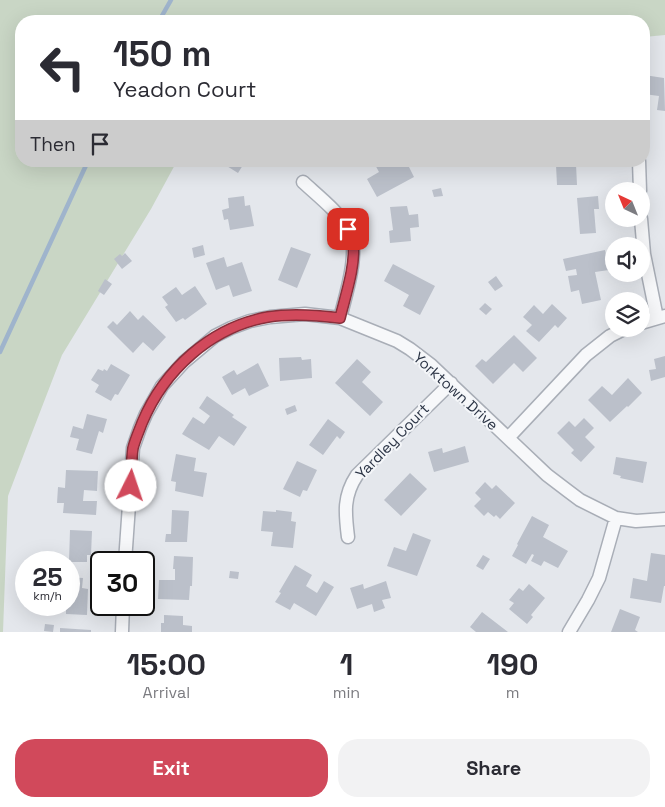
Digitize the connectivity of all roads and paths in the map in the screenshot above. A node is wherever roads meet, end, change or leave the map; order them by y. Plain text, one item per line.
1 (639, 167) edge
2 (303, 182) dead end
3 (640, 182) edge
4 (642, 228) edge
5 (661, 317) edge
6 (340, 318) junction
7 (609, 337) edge
8 (450, 383) junction
9 (508, 438) junction
10 (616, 518) junction
11 (665, 519) edge
12 (348, 537) dead end
13 (126, 551) edge
14 (123, 616) edge
15 (122, 632) edge
16 (569, 632) edge

1 - 3 street
2 - 6 street
4 - 5 street
6 - 8 street, Yorktown Drive
6 - 13 street, Yorktown Drive
7 - 9 street
8 - 9 street, Yorktown Drive
8 - 12 street, Yardley Court
9 - 10 street, Yorktown Drive
10 - 11 street, Yorktown Drive
10 - 16 street
14 - 15 street

